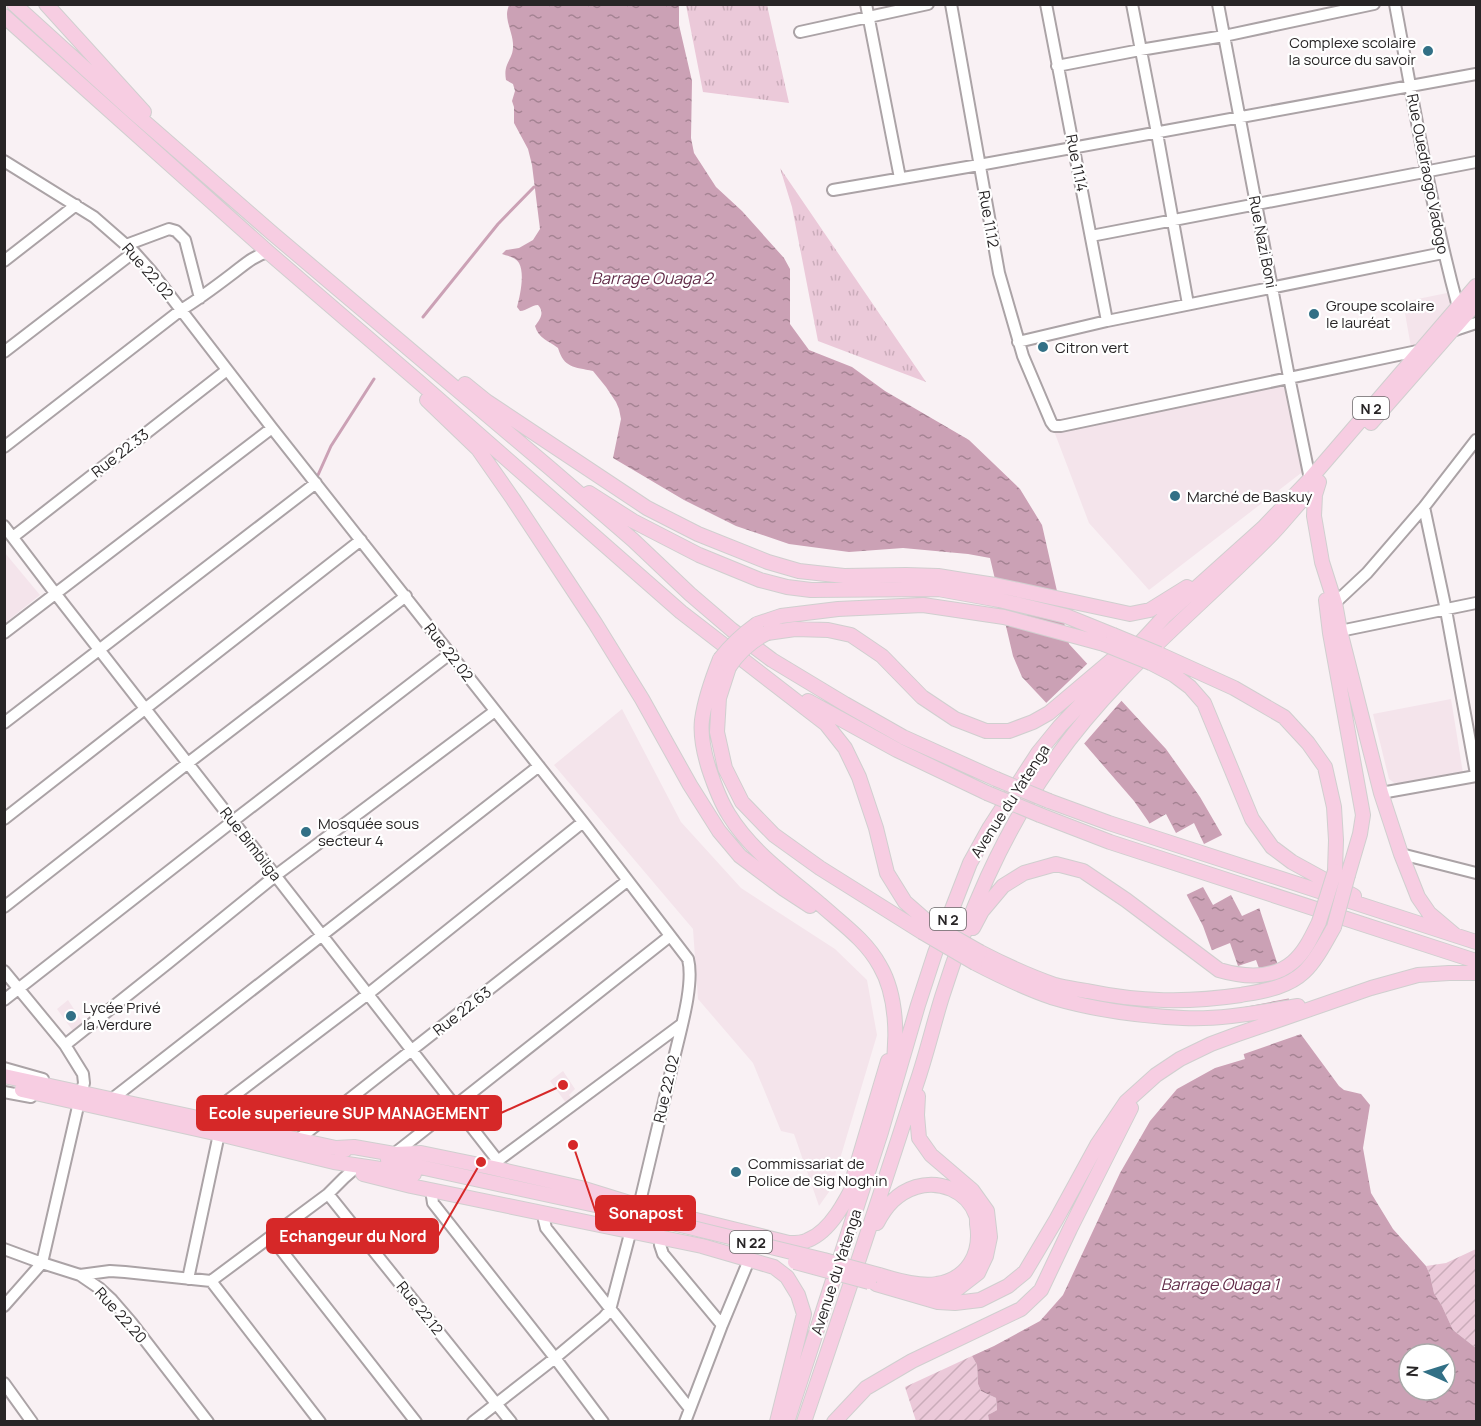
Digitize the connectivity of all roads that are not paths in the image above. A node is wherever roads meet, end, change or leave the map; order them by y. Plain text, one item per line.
1 (14, 4) edge
2 (46, 4) edge
3 (866, 4) edge
4 (928, 4) edge
5 (951, 4) edge
6 (1047, 4) edge
7 (1132, 4) edge
8 (1218, 4) edge
9 (1374, 4) edge
10 (1395, 4) edge
11 (4, 16) edge
12 (868, 17) junction
13 (800, 32) dead end
14 (1224, 36) junction
15 (1140, 50) junction
16 (1057, 66) junction
17 (1476, 74) edge
18 (1410, 87) junction
19 (1239, 118) junction
20 (1157, 133) junction
21 (1074, 148) junction
22 (190, 162) junction
23 (1476, 162) edge
24 (979, 165) junction
25 (7, 166) edge
26 (1426, 171) junction
27 (900, 178) junction
28 (833, 190) dead end
29 (1256, 204) junction
30 (76, 205) junction
31 (1173, 220) junction
32 (1091, 236) junction
33 (130, 249) junction
34 (268, 252) junction
35 (1443, 253) junction
36 (4, 261) edge
37 (1476, 286) edge
38 (1272, 288) junction
39 (200, 298) junction
40 (351, 299) junction
41 (1188, 304) junction
42 (1475, 305) edge
43 (1458, 308) junction
44 (335, 309) junction
45 (181, 310) junction
46 (1107, 321) junction
47 (1476, 322) edge
48 (1452, 331) junction
49 (1018, 342) junction
50 (1422, 350) junction
51 (4, 352) edge
52 (227, 370) junction
53 (1289, 378) junction
54 (272, 428) junction
55 (1476, 440) edge
56 (4, 447) edge
57 (551, 469) junction
58 (1314, 481) junction
59 (316, 483) junction
60 (1424, 507) junction
61 (4, 526) edge
62 (13, 537) junction
63 (361, 540) junction
64 (1322, 562) junction
65 (1217, 568) junction
66 (55, 593) junction
67 (406, 596) junction
68 (1335, 603) junction
69 (1476, 603) edge
70 (1446, 610) junction
71 (762, 628) junction
72 (1340, 631) junction
73 (4, 633) edge
74 (1109, 640) junction
75 (99, 649) junction
76 (451, 653) junction
77 (1155, 658) junction
78 (725, 663) junction
79 (764, 676) junction
80 (1105, 680) junction
81 (147, 709) junction
82 (495, 711) junction
83 (4, 723) edge
84 (188, 763) junction
85 (539, 766) junction
86 (1476, 775) edge
87 (1381, 793) junction
88 (4, 819) edge
89 (233, 821) junction
90 (583, 822) junction
91 (1401, 854) junction
92 (1342, 873) junction
93 (1476, 873) edge
94 (275, 876) junction
95 (627, 881) junction
96 (4, 907) edge
97 (1382, 912) junction
98 (925, 927) junction
99 (322, 935) junction
100 (1455, 935) junction
101 (670, 936) junction
102 (861, 940) junction
103 (1476, 942) edge
104 (978, 958) junction
105 (1476, 962) edge
106 (952, 967) junction
107 (4, 971) edge
108 (1476, 973) edge
109 (18, 989) junction
110 (368, 994) junction
111 (4, 1000) edge
112 (1293, 1011) junction
113 (682, 1024) junction
114 (895, 1027) junction
115 (64, 1045) junction
116 (412, 1051) junction
117 (4, 1068) edge
118 (1156, 1075) junction
119 (4, 1076) edge
120 (919, 1078) junction
121 (5, 1093) edge
122 (80, 1098) junction
123 (112, 1099) junction
124 (454, 1106) junction
125 (202, 1120) junction
126 (881, 1132) junction
127 (219, 1134) junction
128 (296, 1141) junction
129 (394, 1154) junction
130 (335, 1155) junction
131 (494, 1164) junction
132 (352, 1172) junction
133 (431, 1190) junction
134 (328, 1194) junction
135 (848, 1196) junction
136 (639, 1206) junction
137 (545, 1213) junction
138 (631, 1230) junction
139 (271, 1237) junction
140 (662, 1238) junction
141 (4, 1249) edge
142 (860, 1257) junction
143 (749, 1260) junction
144 (42, 1263) junction
145 (80, 1275) junction
146 (188, 1279) junction
147 (877, 1280) junction
148 (211, 1281) junction
149 (908, 1294) junction
150 (4, 1306) edge
151 (610, 1310) junction
152 (722, 1325) junction
153 (555, 1358) junction
154 (4, 1383) edge
155 (496, 1403) junction
156 (690, 1409) junction
157 (32, 1422) edge
158 (208, 1422) edge
159 (320, 1422) edge
160 (416, 1422) edge
161 (473, 1422) edge
162 (511, 1422) edge
163 (603, 1422) edge
164 (686, 1422) edge
165 (777, 1422) edge
166 (787, 1422) edge
167 (804, 1422) edge
168 (834, 1422) edge

1 - 22 main road
2 - 22 main road
3 - 12 street
4 - 12 street
5 - 24 street, Rue 11.12
6 - 16 street, Rue 11.14
7 - 15 street
8 - 14 street, Rue Nazi Boni
9 - 14 street
10 - 18 street, Rue Ouedraogo Vadogo
11 - 34 main road
12 - 13 street
12 - 27 street
14 - 15 street
14 - 19 street, Rue Nazi Boni
15 - 16 street
15 - 20 street
16 - 21 street, Rue 11.14
17 - 18 street
18 - 19 street
18 - 26 street, Rue Ouedraogo Vadogo
19 - 20 street
19 - 29 street, Rue Nazi Boni
20 - 21 street
20 - 31 street
21 - 24 street
21 - 32 street, Rue 11.14
22 - 40 main road
23 - 26 street
24 - 27 street
24 - 49 street, Rue 11.12
25 - 30 street, Rue 22.02
26 - 29 street
26 - 35 street, Rue Ouedraogo Vadogo
27 - 28 street
29 - 31 street
29 - 38 street, Rue Nazi Boni
30 - 33 street, Rue 22.02
30 - 36 street
31 - 32 street
31 - 41 street
32 - 46 street, Rue 11.14
33 - 39 street
33 - 45 street, Rue 22.02
33 - 51 street
34 - 39 street
34 - 44 main road
35 - 38 street
35 - 43 street, Rue Ouedraogo Vadogo
37 - 43 main road, Avenue du Yatenga / N 2
38 - 41 street
38 - 53 street, Rue Nazi Boni
39 - 45 street
40 - 57 main road
40 - 65 main road
41 - 46 street
42 - 47 street
42 - 48 main road, Avenue du Yatenga / N 2
43 - 50 main road, Avenue du Yatenga / N 2
44 - 79 main road
44 - 102 main road
45 - 52 street, Rue 22.02
45 - 56 street
46 - 49 street
47 - 48 street
48 - 58 main road, Avenue du Yatenga / N 2
49 - 53 street, Rue 11.12
50 - 53 street
50 - 58 main road, Avenue du Yatenga / N 2
52 - 54 street, Rue 22.02
52 - 62 street, Rue 22.33
53 - 58 street, Rue Nazi Boni
54 - 59 street, Rue 22.02
54 - 66 street
55 - 60 street
57 - 74 main road
57 - 97 main road, bridge
58 - 64 main road
58 - 65 main road, Avenue du Yatenga / N 2
58 - 80 main road, Avenue du Yatenga / N 2
59 - 63 street, Rue 22.02
59 - 75 street
60 - 68 street
60 - 70 street
61 - 62 street, Rue Bimbilga
62 - 66 street, Rue Bimbilga
63 - 67 street, Rue 22.02
63 - 81 street
64 - 68 main road
64 - 92 main road
65 - 80 main road, Avenue du Yatenga / N 2
66 - 73 street
66 - 75 street, Rue Bimbilga
67 - 76 street, Rue 22.02
67 - 84 street
68 - 72 main road
69 - 70 street
70 - 72 street
70 - 86 street
71 - 74 main road
71 - 78 main road, bridge
71 - 80 main road
72 - 87 main road
74 - 77 main road, bridge
75 - 81 street, Rue Bimbilga
75 - 83 street
76 - 82 street, Rue 22.02
76 - 89 street
77 - 92 main road
77 - 97 main road
78 - 98 main road
78 - 102 main road
79 - 98 main road
79 - 105 main road, bridge
80 - 106 main road, Avenue du Yatenga / N 2
80 - 126 main road, Avenue du Yatenga / N 2
81 - 84 street, Rue Bimbilga
81 - 88 street
82 - 85 street, Rue 22.02
82 - 94 street
84 - 89 street, Rue Bimbilga
84 - 96 street
85 - 90 street, Rue 22.02
85 - 99 street
86 - 87 street
87 - 91 main road
89 - 94 street, Rue Bimbilga
89 - 109 street
90 - 95 street, Rue 22.02
90 - 110 street
91 - 93 street
91 - 100 main road
92 - 104 main road, bridge
92 - 106 main road, bridge
94 - 99 street, Rue Bimbilga
94 - 115 street
95 - 101 street, Rue 22.02
95 - 116 street, Rue 22.63
97 - 100 main road
98 - 104 main road, bridge
99 - 110 street, Rue Bimbilga
99 - 123 street
100 - 103 main road
101 - 113 street, Rue 22.02
101 - 124 street
102 - 114 main road
104 - 112 main road
106 - 120 main road, Avenue du Yatenga / N 2
107 - 109 street
108 - 112 main road
109 - 111 street
109 - 115 street
110 - 116 street, Rue Bimbilga
110 - 125 street
112 - 118 main road
113 - 131 street
113 - 136 street, Rue 22.02
114 - 126 main road
114 - 135 main road
115 - 122 street
116 - 124 street, Rue Bimbilga
116 - 128 street, Rue 22.63
117 - 122 street
118 - 149 main road
118 - 168 main road
119 - 122 main road, N 22
120 - 142 main road, Avenue du Yatenga / N 2
120 - 149 main road
121 - 122 main road, N 22
122 - 123 main road, N 22
122 - 127 main road, N 22
122 - 144 street
123 - 125 main road, N 22
124 - 129 street
124 - 131 street, Rue Bimbilga
125 - 128 main road, N 22
126 - 135 main road
126 - 166 main road, Avenue du Yatenga / N 2
127 - 130 main road, N 22
127 - 146 street
128 - 130 main road, N 22
129 - 130 main road
129 - 131 main road
130 - 132 main road
130 - 147 main road, N 22, bridge
131 - 136 main road
132 - 133 main road
132 - 134 street
133 - 137 main road
133 - 153 street
134 - 139 street
134 - 155 street, Rue 22.12
135 - 136 main road
136 - 138 street, Rue 22.02
137 - 138 main road
137 - 151 street
138 - 140 main road
138 - 151 street, Rue 22.02
139 - 148 street
139 - 160 street
140 - 143 main road
140 - 152 street
141 - 144 street, Rue 22.20
142 - 147 main road
142 - 167 main road, Avenue du Yatenga / N 2
143 - 152 street
143 - 165 main road
144 - 145 street, Rue 22.20
144 - 150 street
145 - 146 street
145 - 158 street, Rue 22.20
146 - 148 street
147 - 149 main road
148 - 159 street
151 - 153 street
151 - 156 street
152 - 156 street
153 - 155 street
153 - 163 street
154 - 157 street
155 - 161 street
155 - 162 street, Rue 22.12
156 - 164 street

